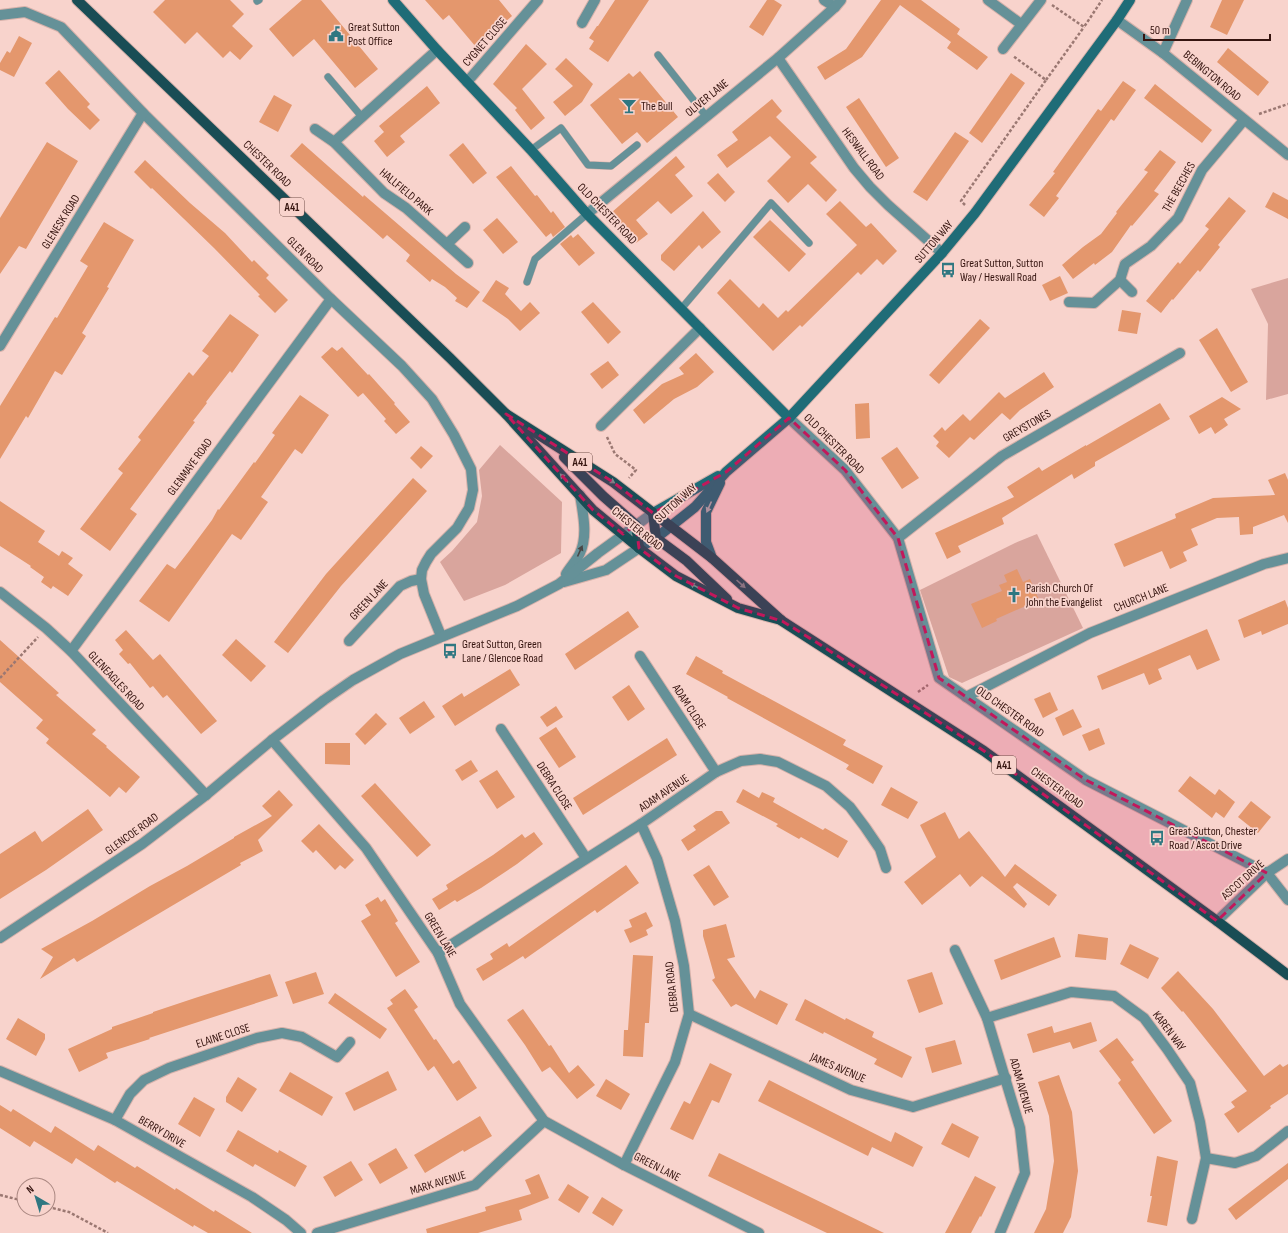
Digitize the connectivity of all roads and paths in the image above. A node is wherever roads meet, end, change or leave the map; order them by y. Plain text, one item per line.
1 (77, 0) edge
2 (393, 0) edge
3 (538, 0) edge
4 (595, 0) edge
5 (824, 0) edge
6 (988, 0) edge
7 (1041, 0) edge
8 (1102, 0) edge
9 (1130, 0) edge
10 (1187, 0) edge
11 (838, 4) edge
12 (1052, 4) dead end
13 (0, 15) edge
14 (1117, 20) junction
15 (582, 23) dead end
16 (1021, 24) junction
17 (1084, 27) junction
18 (1003, 49) joint
19 (437, 50) junction
20 (1163, 53) junction
21 (658, 55) dead end
22 (778, 58) junction
23 (328, 77) dead end
24 (1046, 80) junction
25 (467, 82) junction
26 (1288, 104) edge
27 (143, 113) junction
28 (706, 116) junction
29 (362, 117) junction
30 (1244, 120) junction
31 (314, 129) dead end
32 (334, 142) junction
33 (637, 145) dead end
34 (531, 150) junction
35 (1288, 155) edge
36 (975, 212) junction
37 (587, 214) junction
38 (465, 227) dead end
39 (809, 243) dead end
40 (447, 244) junction
41 (942, 253) junction
42 (468, 263) dead end
43 (1120, 280) junction
44 (527, 282) dead end
45 (1132, 292) dead end
46 (331, 299) junction
47 (1069, 302) dead end
48 (681, 309) junction
49 (700, 328) junction
50 (0, 346) edge
51 (1180, 353) dead end
52 (506, 414) junction
53 (789, 418) junction
54 (601, 426) joint
55 (548, 442) junction
56 (726, 472) junction
57 (621, 488) junction
58 (580, 495) junction
59 (653, 513) junction
60 (636, 524) junction
61 (671, 526) junction
62 (623, 534) junction
63 (656, 538) junction
64 (898, 538) junction
65 (639, 548) junction
66 (712, 558) junction
67 (1288, 558) edge
68 (421, 579) junction
69 (559, 584) junction
70 (0, 592) edge
71 (738, 608) junction
72 (782, 621) junction
73 (46, 628) junction
74 (441, 636) junction
75 (349, 641) dead end
76 (71, 651) junction
77 (640, 656) dead end
78 (0, 678) edge
79 (939, 678) junction
80 (966, 697) junction
81 (905, 700) junction
82 (501, 729) dead end
83 (272, 740) junction
84 (716, 772) junction
85 (206, 795) junction
86 (641, 824) junction
87 (586, 858) junction
88 (1288, 859) edge
89 (886, 868) dead end
90 (1267, 873) junction
91 (1288, 900) edge
92 (1217, 921) junction
93 (0, 938) edge
94 (955, 950) dead end
95 (438, 952) junction
96 (1288, 975) edge
97 (689, 1014) junction
98 (987, 1018) junction
99 (350, 1042) dead end
100 (0, 1071) edge
101 (1006, 1078) junction
102 (115, 1120) junction
103 (544, 1121) junction
104 (1288, 1131) edge
105 (1206, 1158) junction
106 (624, 1165) junction
107 (0, 1195) edge
108 (16, 1199) edge
109 (56, 1209) edge
110 (1192, 1220) dead end
111 (108, 1233) edge
112 (301, 1233) edge
113 (317, 1233) edge
114 (759, 1233) edge
115 (1000, 1233) edge

1 - 52 main road, CHESTER ROAD / A41
2 - 19 main road, OLD CHESTER ROAD
3 - 25 street, CYGNET CLOSE
4 - 15 street
5 - 11 street
6 - 16 street
7 - 16 street
8 - 17 path
9 - 14 main road, SUTTON WAY
10 - 20 street
11 - 22 street, OLIVER LANE
12 - 17 path
13 - 27 street, GLEN ROAD
14 - 20 street, BEBINGTON ROAD
14 - 36 main road, SUTTON WAY
16 - 18 street
17 - 24 path
18 - 24 path
19 - 25 main road, OLD CHESTER ROAD
19 - 29 street
20 - 30 street, BEBINGTON ROAD
21 - 28 lane
22 - 28 street, OLIVER LANE
22 - 41 street, HESWALL ROAD
23 - 29 lane
24 - 36 path
25 - 34 main road, OLD CHESTER ROAD
26 - 30 path
27 - 46 street, GLEN ROAD
27 - 50 street, GLENESK ROAD
28 - 37 street, OLIVER LANE
29 - 32 street
30 - 35 street, BEBINGTON ROAD
30 - 43 street, THE BEECHES
31 - 32 street, HALLFIELD PARK
32 - 40 street, HALLFIELD PARK
33 - 34 lane
34 - 37 main road, OLD CHESTER ROAD
36 - 41 main road, SUTTON WAY
37 - 44 lane
37 - 48 main road, OLD CHESTER ROAD
38 - 40 street
39 - 48 lane
40 - 42 street, HALLFIELD PARK
41 - 53 main road, SUTTON WAY
43 - 45 street
43 - 47 street, THE BEECHES
46 - 68 street, GLEN ROAD
46 - 76 street, GLENMAYE ROAD
48 - 49 main road, OLD CHESTER ROAD
49 - 53 main road, OLD CHESTER ROAD
49 - 54 street
51 - 64 street, GREYSTONES
52 - 55 main road, CHESTER ROAD / A41
58 -> 52 main road, CHESTER ROAD / A41
53 - 56 main road, SUTTON WAY
53 - 64 street, OLD CHESTER ROAD
54 - 57 path
55 -> 57 main road, CHESTER ROAD / A41
55 - 60 main road, A41
56 - 59 main road, SUTTON WAY
56 - 61 main road, SUTTON WAY
56 -> 66 main road, SUTTON WAY
57 - 59 main road, CHESTER ROAD / A41
58 - 62 main road, CHESTER ROAD / A41
69 -> 58 street
59 - 60 street
59 - 61 main road, CHESTER ROAD / A41
59 - 63 main road
60 - 62 street
60 - 65 main road
61 - 63 main road, SUTTON WAY
61 - 66 main road, CHESTER ROAD / A41
62 - 65 main road, CHESTER ROAD / A41
62 - 69 street
63 - 65 main road, SUTTON WAY
63 - 71 main road, A41
64 - 79 street, OLD CHESTER ROAD
65 - 69 street
71 -> 65 main road, CHESTER ROAD / A41
66 -> 72 main road, CHESTER ROAD / A41
67 - 80 street, CHURCH LANE
68 - 74 street
68 - 75 street, GREEN LANE
69 - 74 street
70 - 73 street, GLENEAGLES ROAD
71 - 72 main road, CHESTER ROAD / A41
72 - 81 main road, CHESTER ROAD / A41
73 - 76 street, GLENEAGLES ROAD
73 - 78 path
74 - 83 street
76 - 85 street, GLENEAGLES ROAD
77 - 84 street, ADAM CLOSE
79 - 80 street, OLD CHESTER ROAD
79 - 81 path
80 - 90 street, OLD CHESTER ROAD
81 - 92 main road, CHESTER ROAD / A41
82 - 87 street, DEBRA CLOSE
83 - 85 street, GLENCOE ROAD
83 - 95 street, GREEN LANE
84 - 86 street, ADAM AVENUE
84 - 89 street, ADAM AVENUE
85 - 93 street, GLENCOE ROAD
86 - 87 street, ADAM AVENUE
86 - 97 street, DEBRA ROAD
87 - 95 street, ADAM AVENUE
88 - 90 street, ASCOT DRIVE
90 - 91 street, OLD CHESTER ROAD
90 - 92 street, ASCOT DRIVE
92 - 96 main road, CHESTER ROAD / A41
94 - 98 street, ADAM AVENUE
95 - 103 street, GREEN LANE
97 - 101 street, JAMES AVENUE
97 - 106 street, DEBRA ROAD
98 - 101 street, ADAM AVENUE
98 - 105 street, KAREN WAY
99 - 102 street, ELAINE CLOSE
100 - 102 street, BERRY DRIVE
101 - 115 street, ADAM AVENUE
102 - 112 street, BERRY DRIVE
103 - 106 street, GREEN LANE
103 - 113 street, MARK AVENUE
104 - 105 street
105 - 110 street, KAREN WAY
106 - 114 street, GREEN LANE
107 - 108 path
109 - 111 path

